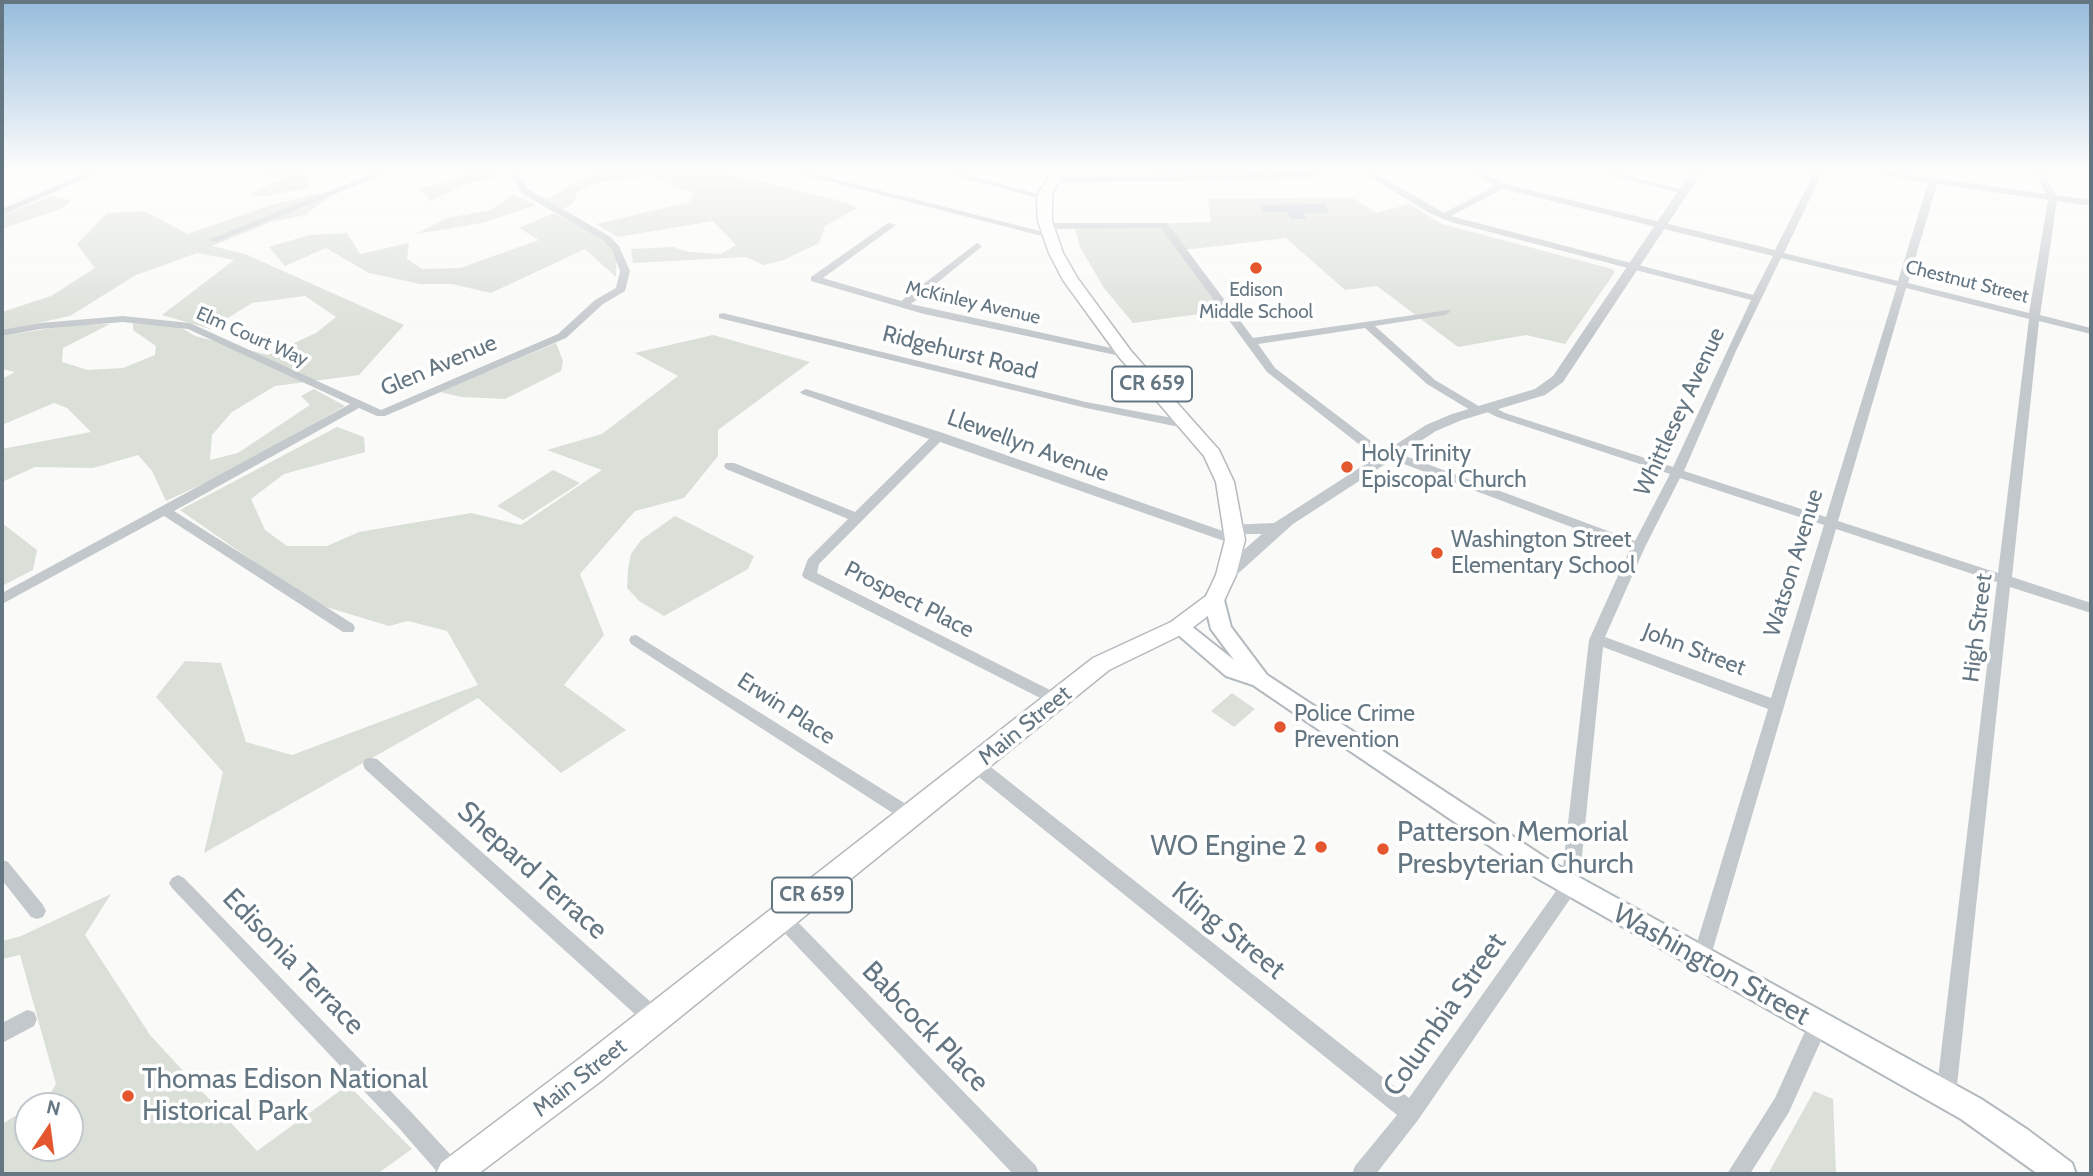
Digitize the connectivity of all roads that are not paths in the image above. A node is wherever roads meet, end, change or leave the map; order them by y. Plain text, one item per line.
1 (254, 224) edge
2 (581, 224) edge
3 (1018, 224) edge
4 (1047, 224) edge
5 (1473, 224) edge
6 (1657, 224) edge
7 (1794, 224) edge
8 (1920, 224) edge
9 (2049, 224) edge
10 (891, 225) dead end
11 (1662, 225) junction
12 (1048, 231) junction
13 (213, 240) dead end
14 (977, 246) dead end
15 (1779, 254) junction
16 (1634, 267) junction
17 (1902, 284) junction
18 (1758, 299) junction
19 (903, 305) junction
20 (1444, 312) dead end
21 (723, 316) dead end
22 (2035, 317) junction
23 (1367, 324) junction
24 (2091, 331) edge
25 (2, 333) edge
26 (1251, 342) junction
27 (1125, 354) junction
28 (806, 392) dead end
29 (359, 404) junction
30 (1483, 410) junction
31 (1189, 425) junction
32 (939, 436) junction
33 (1386, 455) junction
34 (730, 466) dead end
35 (1677, 472) junction
36 (165, 511) junction
37 (858, 518) junction
38 (1831, 522) junction
39 (1277, 528) junction
40 (1235, 534) junction
41 (1638, 547) junction
42 (1226, 575) junction
43 (2006, 581) junction
44 (2, 599) edge
45 (1214, 600) junction
46 (2091, 608) edge
47 (1179, 627) junction
48 (348, 628) dead end
49 (636, 640) dead end
50 (1596, 640) junction
51 (1259, 680) junction
52 (1058, 700) junction
53 (1775, 706) junction
54 (371, 764) dead end
55 (976, 765) junction
56 (911, 816) junction
57 (2, 867) edge
58 (178, 883) dead end
59 (1570, 886) junction
60 (37, 911) dead end
61 (782, 918) junction
62 (1701, 960) junction
63 (27, 1019) dead end
64 (655, 1019) junction
65 (1818, 1025) junction
66 (2, 1034) edge
67 (1946, 1095) junction
68 (1411, 1113) junction
69 (464, 1171) edge
70 (1028, 1174) edge
71 (1363, 1174) edge
72 (1738, 1174) edge
73 (2061, 1174) edge

1 - 13 street
2 - 29 street, Glen Avenue
3 - 12 street
4 - 12 main road, Main Street / CR 659
5 - 16 street
6 - 11 street, Chestnut Street
7 - 15 street, Whittlesey Avenue
8 - 17 street, Watson Avenue
9 - 22 street, High Street
10 - 19 street, McKinley Avenue
11 - 15 street, Chestnut Street
11 - 16 street
12 - 26 street
12 - 27 main road, Main Street / CR 659
14 - 19 street
15 - 17 street, Chestnut Street
15 - 18 street, Whittlesey Avenue
16 - 18 street
16 - 30 street
17 - 22 street, Chestnut Street
17 - 38 street, Watson Avenue
18 - 35 street, Whittlesey Avenue
19 - 27 street, McKinley Avenue
20 - 23 street
21 - 31 street, Ridgehurst Road
22 - 24 street, Chestnut Street
22 - 43 street, High Street
23 - 26 street
23 - 30 street
25 - 29 street, Elm Court Way
26 - 33 street
27 - 31 main road, Main Street / CR 659
28 - 32 street, Llewellyn Avenue
29 - 36 street, Glen Avenue
30 - 33 street
30 - 35 street
31 - 40 main road, Main Street / CR 659
32 - 37 street
32 - 40 street, Llewellyn Avenue
33 - 39 street
33 - 41 street
34 - 37 street
35 - 38 street
35 - 41 street, Whittlesey Avenue
36 - 44 street, Glen Avenue
36 - 48 street
37 - 52 street, Prospect Place
38 - 43 street
38 - 53 street, Watson Avenue
39 - 40 street
39 - 42 street
40 - 42 main road, Main Street / CR 659
41 - 50 street, Whittlesey Avenue
42 - 45 main road, Main Street / CR 659
43 - 46 street
43 - 67 street, High Street
45 - 47 main road, Main Street / CR 659
45 - 51 main road, Washington Street
47 - 51 main road, Washington Street
47 - 52 main road, Main Street / CR 659
49 - 56 street, Erwin Place
50 - 53 street, John Street
50 - 59 street, Whittlesey Avenue
51 - 59 main road, Washington Street
52 - 55 main road, Main Street / CR 659
53 - 62 street, Watson Avenue
54 - 64 street, Shepard Terrace
55 - 56 main road, Main Street / CR 659
55 - 68 street, Kling Street
56 - 61 main road, Main Street / CR 659
57 - 60 street
58 - 69 street, Edisonia Terrace
59 - 62 main road, Washington Street
59 - 68 street, Columbia Street
61 - 64 main road, Main Street / CR 659
61 - 70 street, Babcock Place
62 - 65 main road, Washington Street
63 - 66 street
64 - 69 main road, Main Street / CR 659
65 - 67 main road, Washington Street
65 - 72 street
67 - 73 main road, Washington Street
68 - 71 street, Columbia Street

